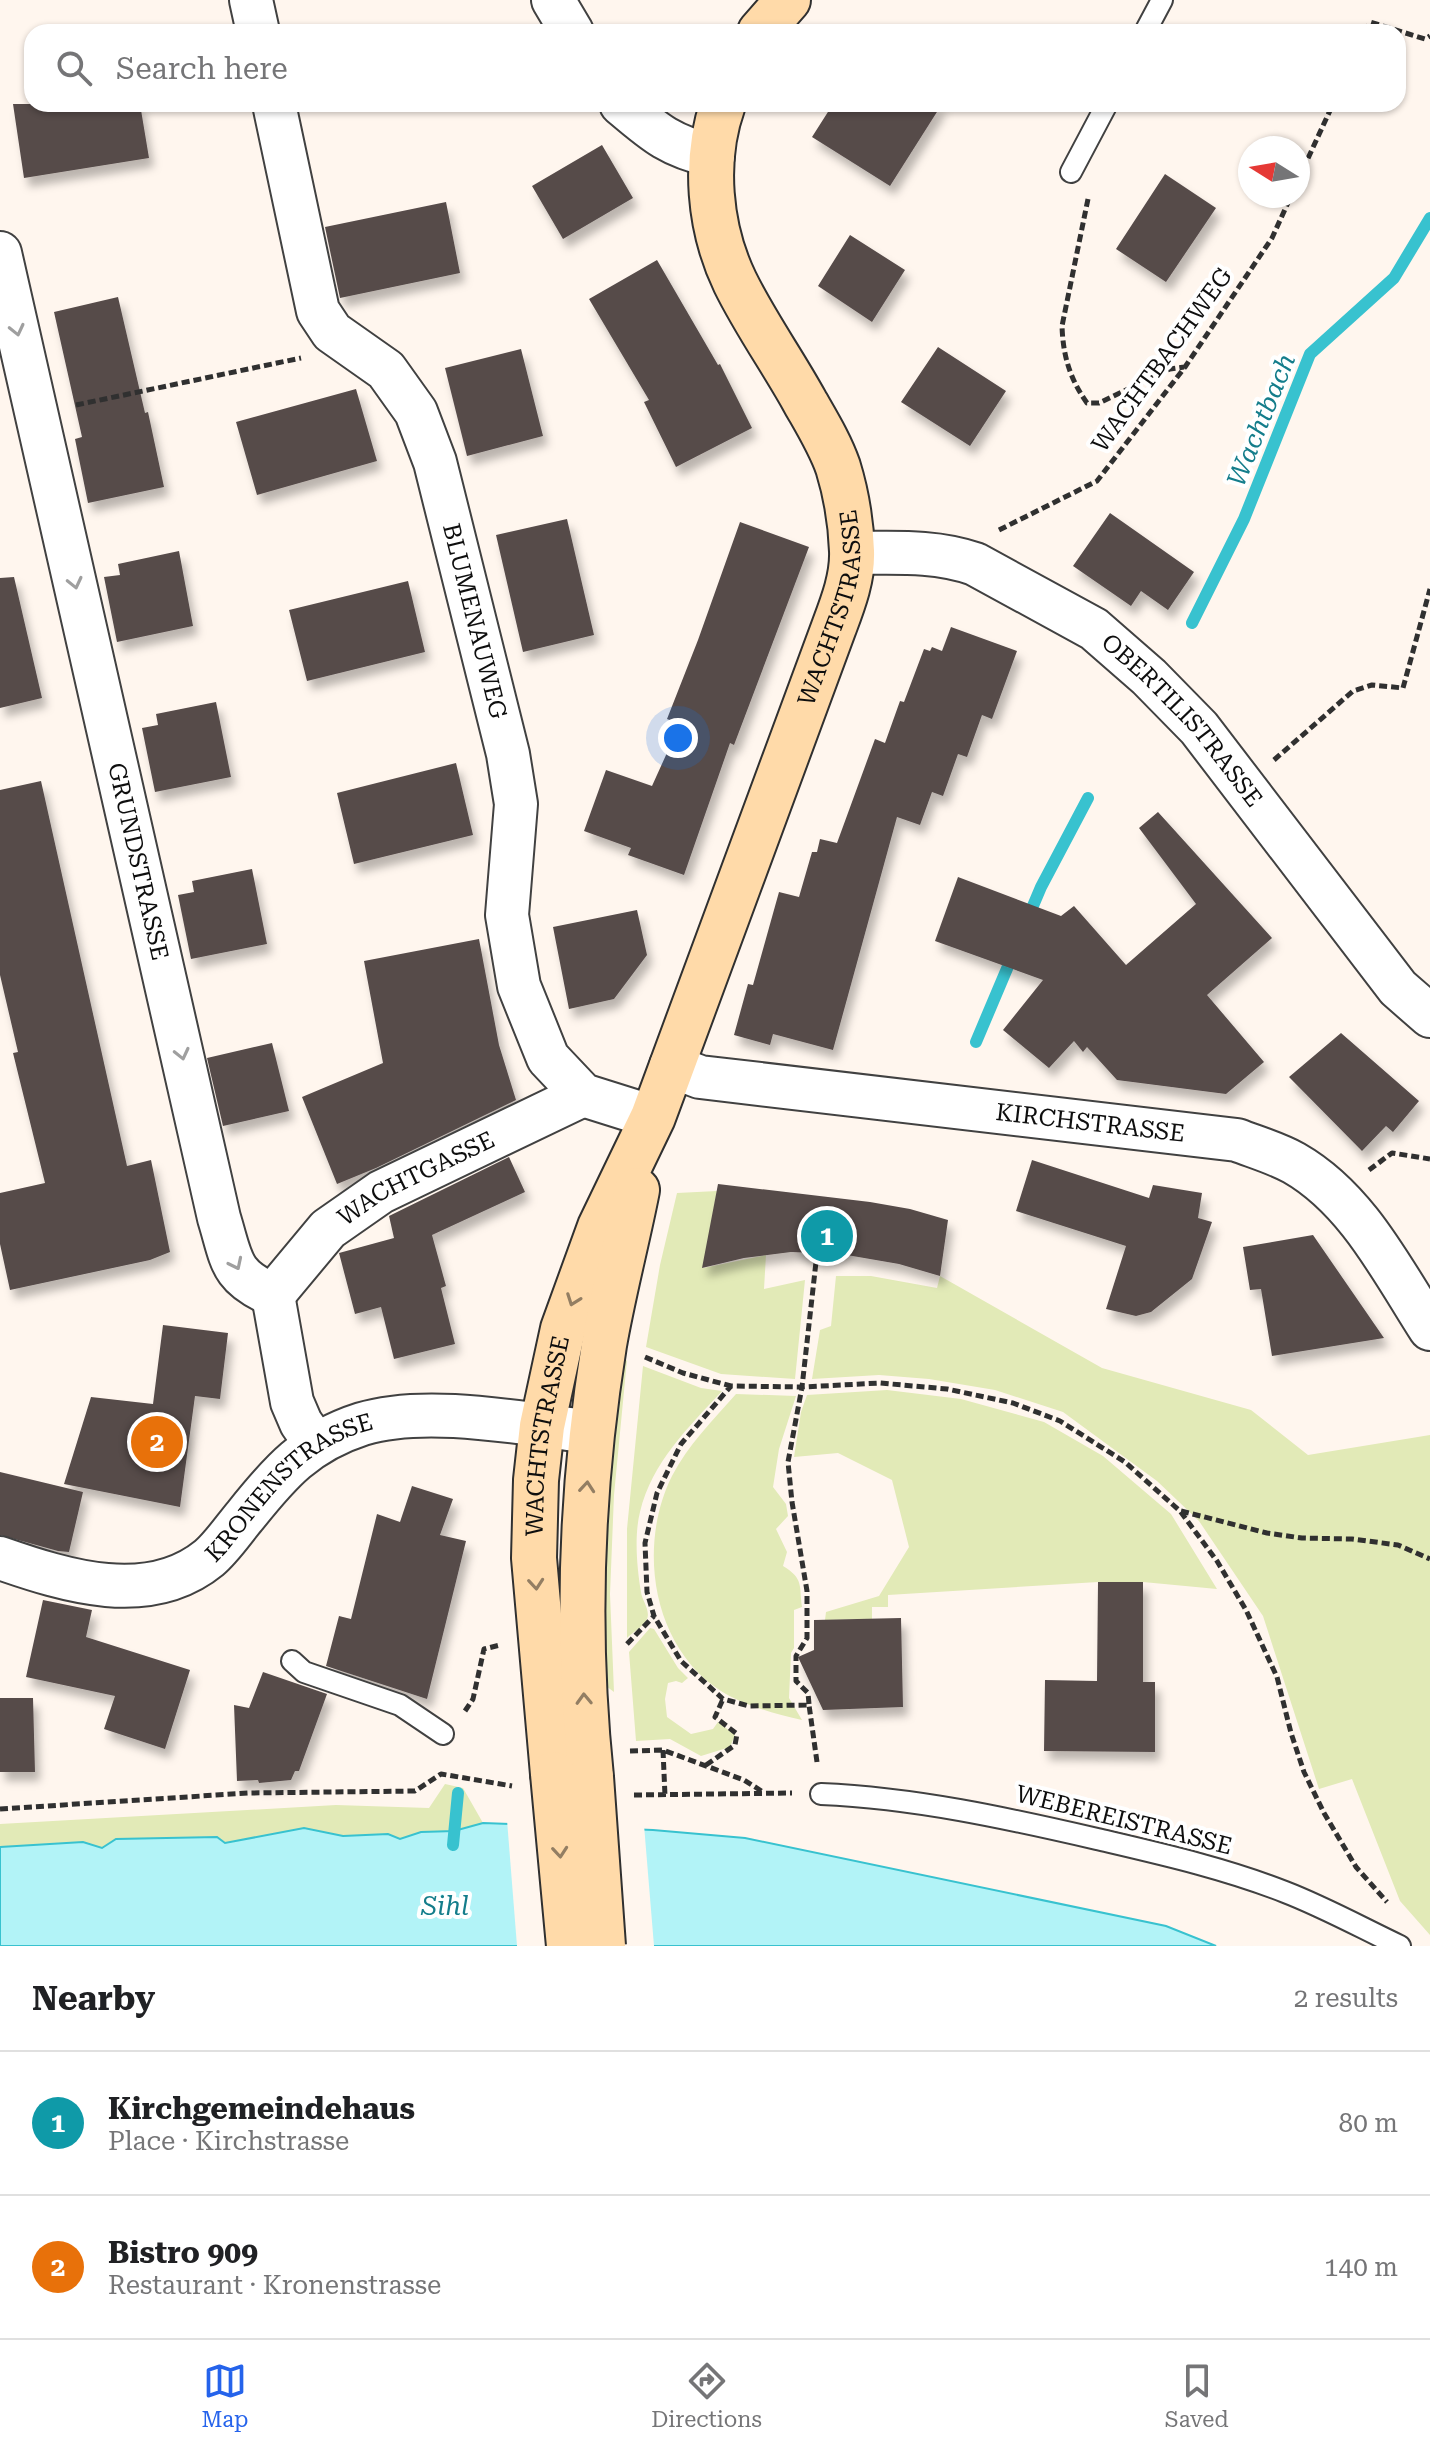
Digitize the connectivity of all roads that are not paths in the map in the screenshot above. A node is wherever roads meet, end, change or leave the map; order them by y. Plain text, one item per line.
1 (251, 0) edge
2 (553, 0) edge
3 (788, 0) edge
4 (1162, 0) edge
5 (256, 24) edge
6 (567, 24) edge
7 (767, 24) edge
8 (1149, 24) edge
9 (276, 112) edge
10 (630, 112) edge
11 (720, 112) edge
12 (1103, 112) edge
13 (713, 156) junction
14 (1071, 172) road end
15 (0, 253) edge
16 (853, 553) junction
17 (1430, 1016) edge
18 (671, 1066) junction
19 (583, 1095) junction
20 (653, 1117) junction
21 (273, 1295) junction
22 (1430, 1329) edge
23 (542, 1426) junction
24 (592, 1432) junction
25 (316, 1444) junction
26 (0, 1558) edge
27 (292, 1661) dead end
28 (443, 1734) road end
29 (572, 1776) junction
30 (821, 1794) road end
31 (569, 1946) edge
32 (603, 1946) edge
33 (1400, 1946) edge

1 - 5 street
2 - 6 street
3 - 7 main road
4 - 8 lane
9 - 19 street, BLUMENAUWEG
10 - 13 street
11 - 13 main road, WACHTSTRASSE
12 - 14 lane
13 - 16 main road, WACHTSTRASSE
15 -> 21 street, GRUNDSTRASSE
16 - 17 street, OBERTILISTRASSE
16 - 18 main road, WACHTSTRASSE
18 - 20 main road, WACHTSTRASSE
18 - 22 street, KIRCHSTRASSE
19 - 20 street, BLUMENAUWEG
19 - 21 street, WACHTGASSE
20 -> 23 main road, WACHTSTRASSE
20 - 24 main road, WACHTSTRASSE
21 - 25 street
23 - 24 street, KRONENSTRASSE
23 - 25 street, KRONENSTRASSE
23 -> 29 main road, WACHTSTRASSE
29 -> 24 main road, WACHTSTRASSE
25 - 26 street, KRONENSTRASSE
27 - 28 lane
29 -> 31 main road, bridge
29 - 32 main road, bridge
30 - 33 lane, WEBEREISTRASSE

